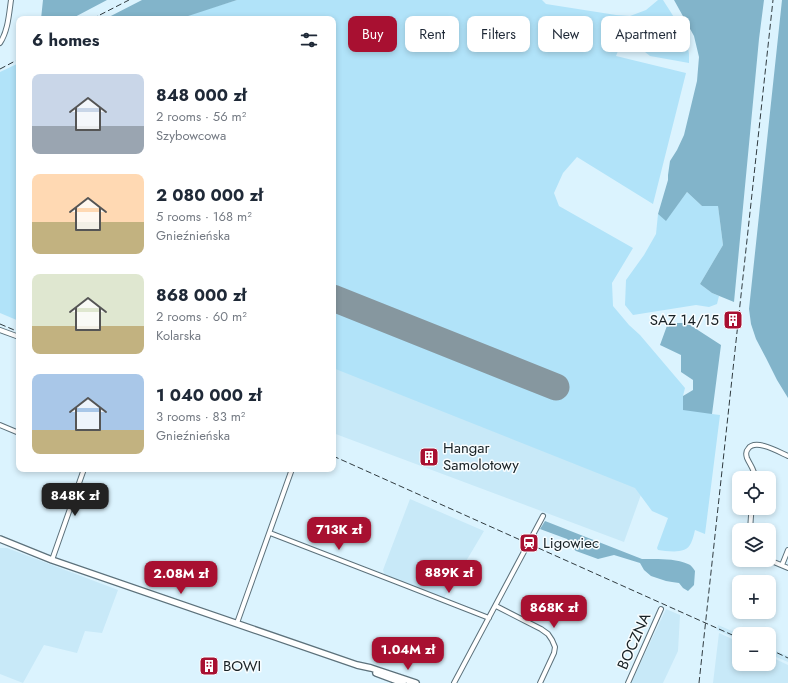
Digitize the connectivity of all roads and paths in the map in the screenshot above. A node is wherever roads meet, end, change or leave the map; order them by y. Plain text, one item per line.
1 (11, 0) edge
2 (0, 43) edge
3 (0, 330) edge
4 (16, 336) edge
5 (0, 425) edge
6 (16, 432) edge
7 (788, 456) edge
8 (754, 471) edge
9 (83, 472) edge
10 (291, 472) edge
11 (543, 516) dead end
12 (270, 533) junction
13 (0, 539) edge
14 (788, 550) edge
15 (52, 560) junction
16 (776, 563) edge
17 (782, 566) junction
18 (788, 568) edge
19 (496, 606) junction
20 (661, 609) dead end
21 (489, 618) junction
22 (237, 623) junction
23 (391, 679) edge
24 (403, 683) edge
25 (416, 683) edge
26 (454, 683) edge
27 (540, 683) edge
28 (628, 683) edge

1 - 2 street
3 - 4 street
5 - 6 street
7 - 8 street
9 - 15 street
10 - 12 street
11 - 19 street
12 - 21 street
12 - 22 street
13 - 15 main road
14 - 17 street
15 - 22 main road
16 - 17 street
17 - 18 street
19 - 21 street
19 - 27 street
20 - 28 street, BOCZNA
21 - 26 street
22 - 23 main road
23 - 24 main road
23 - 25 main road

